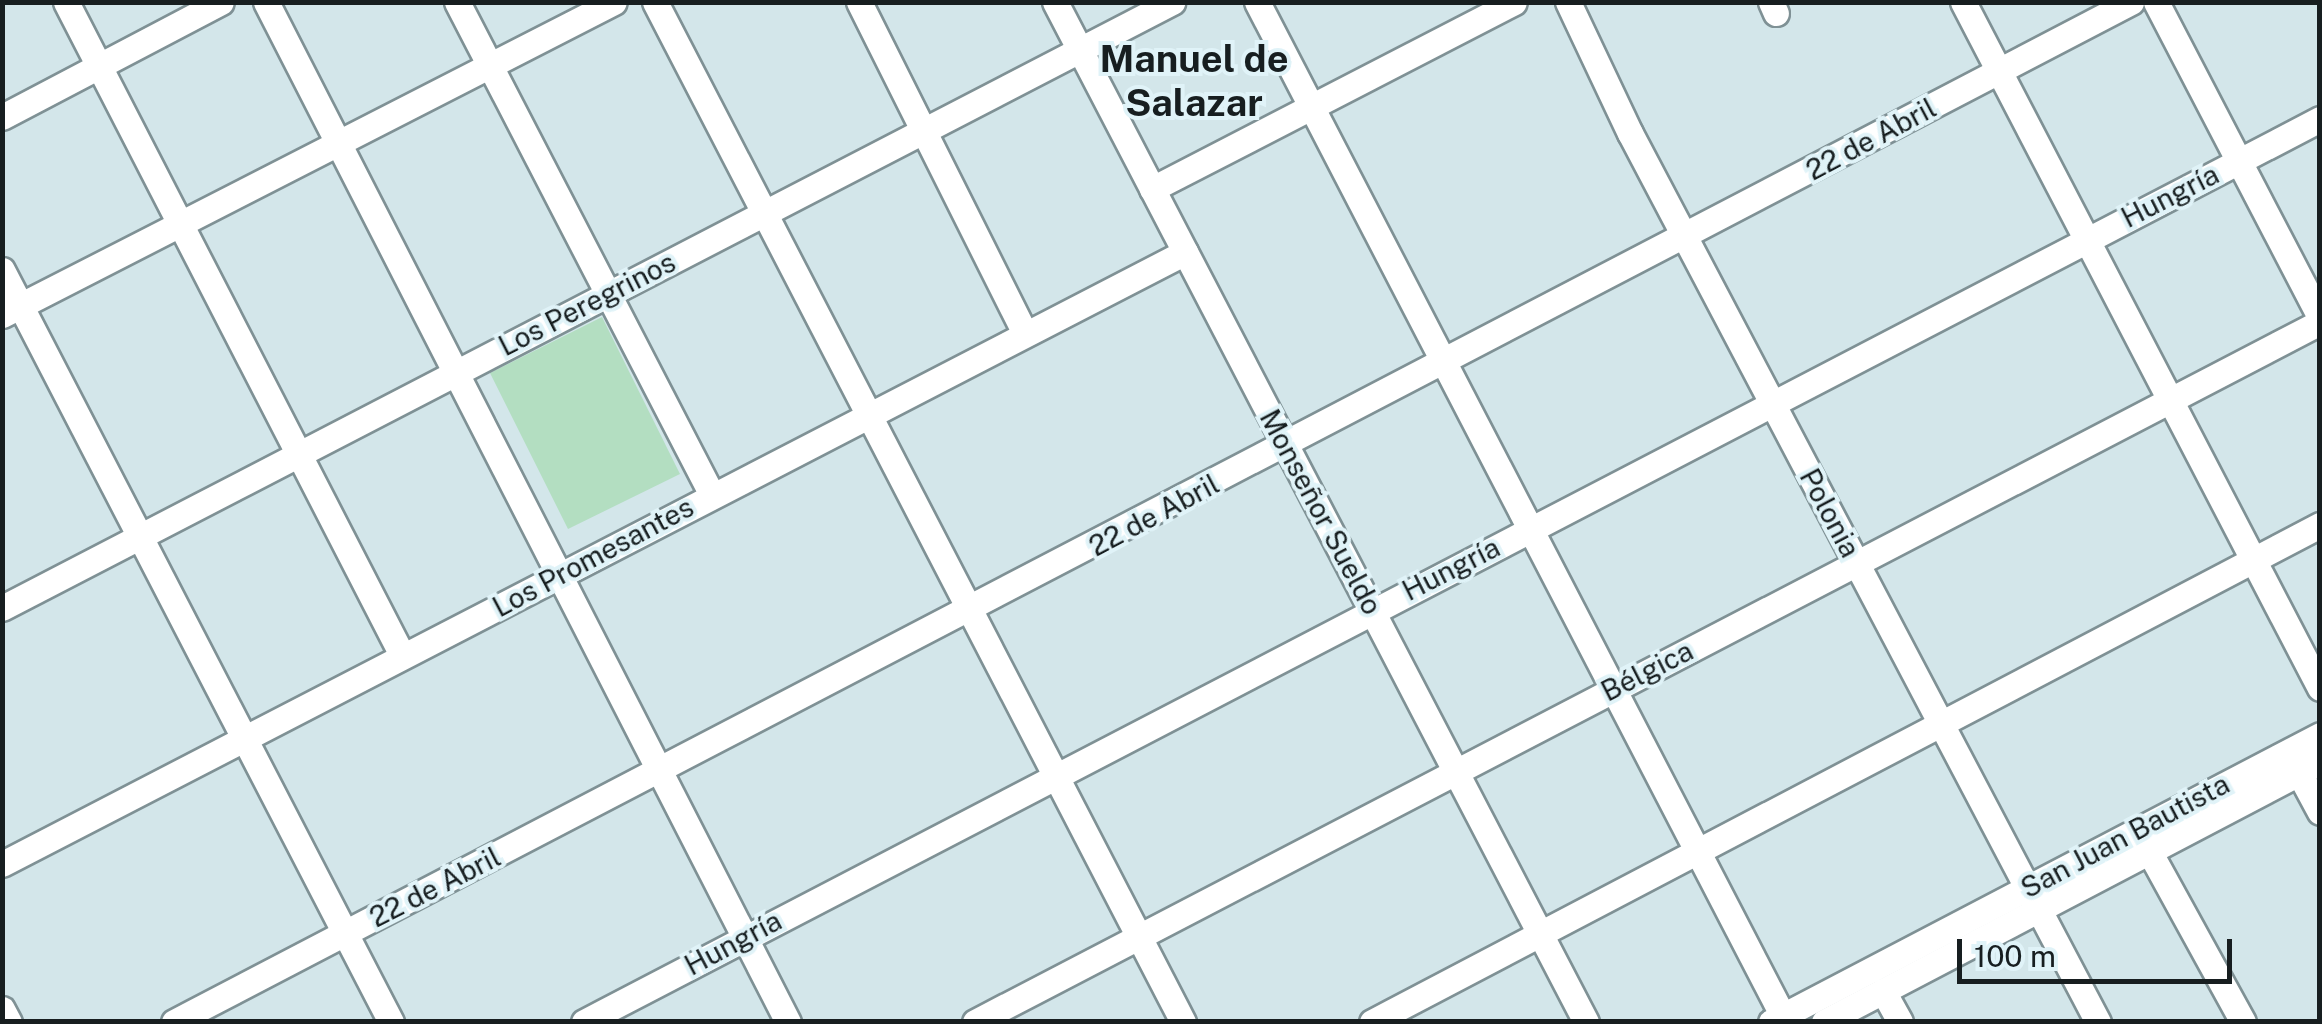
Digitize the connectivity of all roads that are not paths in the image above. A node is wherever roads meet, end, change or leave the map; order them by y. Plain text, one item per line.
1 (66, 2) edge
2 (222, 2) edge
3 (266, 2) edge
4 (457, 2) edge
5 (614, 2) edge
6 (656, 2) edge
7 (859, 2) edge
8 (1055, 2) edge
9 (1172, 2) edge
10 (1257, 2) edge
11 (1514, 2) edge
12 (1568, 2) edge
13 (1963, 2) edge
14 (2131, 2) edge
15 (2156, 2) edge
16 (1080, 50) junction
17 (98, 66) junction
18 (490, 66) junction
19 (1999, 72) junction
20 (1311, 107) junction
21 (2, 117) edge
22 (2320, 119) edge
23 (924, 132) junction
24 (338, 143) junction
25 (2238, 161) junction
26 (1152, 189) junction
27 (764, 214) junction
28 (182, 224) junction
29 (1685, 237) junction
30 (2087, 240) junction
31 (1185, 252) junction
32 (2, 270) edge
33 (608, 294) junction
34 (12, 310) edge
35 (2320, 320) edge
36 (1025, 334) junction
37 (1444, 363) junction
38 (452, 372) junction
39 (2170, 400) junction
40 (1772, 403) junction
41 (870, 414) junction
42 (1286, 446) junction
43 (297, 452) junction
44 (712, 494) junction
45 (2320, 525) edge
46 (1530, 528) junction
47 (140, 536) junction
48 (2253, 560) junction
49 (1856, 563) junction
50 (558, 576) junction
51 (2, 608) edge
52 (974, 610) junction
53 (1372, 610) junction
54 (402, 655) junction
55 (1613, 688) junction
56 (2320, 688) edge
57 (1940, 723) junction
58 (2320, 734) edge
59 (244, 737) junction
60 (2309, 768) edge
61 (1455, 770) junction
62 (658, 771) junction
63 (1058, 778) junction
64 (2320, 812) edge
65 (1697, 850) junction
66 (2149, 851) junction
67 (2, 864) edge
68 (2032, 899) junction
69 (1539, 932) junction
70 (345, 933) junction
71 (744, 936) junction
72 (1140, 937) junction
73 (1883, 991) junction
74 (2, 1009) edge
75 (1780, 1019) edge
76 (9, 1022) edge
77 (174, 1022) edge
78 (391, 1022) edge
79 (584, 1022) edge
80 (788, 1022) edge
81 (975, 1022) edge
82 (1183, 1022) edge
83 (1372, 1022) edge
84 (1586, 1022) edge
85 (1824, 1022) edge
86 (1900, 1022) edge
87 (2098, 1022) edge
88 (2244, 1022) edge

1 - 17 street
2 - 17 street
3 - 24 street
4 - 18 street
5 - 18 street
6 - 27 street
7 - 23 street
8 - 16 street, Monseñor Sueldo
9 - 16 street, Los Peregrinos
10 - 20 street
11 - 20 street
12 - 29 street, Polonia
13 - 19 street
14 - 19 street, 22 de Abril
15 - 25 street
16 - 23 street, Los Peregrinos
16 - 26 street, Monseñor Sueldo
17 - 21 street
17 - 28 street
18 - 24 street
18 - 33 street
19 - 29 street, 22 de Abril
19 - 30 street
20 - 26 street
20 - 37 street
22 - 25 street, Hungría
23 - 27 street, Los Peregrinos
23 - 36 street
24 - 28 street
24 - 38 street
25 - 30 street, Hungría
25 - 35 street
26 - 31 street, Monseñor Sueldo
27 - 33 street, Los Peregrinos
27 - 41 street
28 - 34 street
28 - 43 street
29 - 37 street, 22 de Abril
29 - 40 street, Polonia
30 - 39 street
30 - 40 street, Hungría
31 - 36 street, Los Promesantes
31 - 42 street, Monseñor Sueldo
32 - 34 street
33 - 38 street, Los Peregrinos
33 - 44 street
34 - 47 street
35 - 39 street, Bélgica
36 - 41 street, Los Promesantes
37 - 42 street, 22 de Abril
37 - 46 street
38 - 43 street, Los Peregrinos
38 - 50 street
39 - 48 street
39 - 49 street, Bélgica
40 - 46 street, Hungría
40 - 49 street, Polonia
41 - 44 street, Los Promesantes
41 - 52 street
42 - 52 street, 22 de Abril
42 - 53 street, Monseñor Sueldo
43 - 47 street, Los Peregrinos
43 - 54 street
44 - 50 street, Los Promesantes
45 - 48 street
46 - 53 street, Hungría
46 - 55 street
47 - 51 street, Los Peregrinos
47 - 59 street
48 - 56 street
48 - 57 street
49 - 55 street, Bélgica
49 - 57 street, Polonia
50 - 54 street, Los Promesantes
50 - 62 street
52 - 62 street, 22 de Abril
52 - 63 street
53 - 61 street, Monseñor Sueldo
53 - 63 street, Hungría
54 - 59 street, Los Promesantes
55 - 61 street, Bélgica
55 - 65 street
57 - 65 street
57 - 68 street, Polonia
58 - 68 street, San Juan Bautista
59 - 67 street, Los Promesantes
59 - 70 street
60 - 64 street
60 - 66 street, San Juan Bautista
61 - 69 street, Monseñor Sueldo
61 - 72 street, Bélgica
62 - 70 street, 22 de Abril
62 - 71 street
63 - 71 street, Hungría
63 - 72 street
65 - 69 street
65 - 75 street
66 - 68 street, San Juan Bautista
66 - 88 street
68 - 73 street, San Juan Bautista
68 - 75 street, San Juan Bautista
68 - 87 street, Polonia
69 - 83 street
69 - 84 street, Monseñor Sueldo
70 - 77 street, 22 de Abril
70 - 78 street
71 - 79 street, Hungría
71 - 80 street
72 - 81 street, Bélgica
72 - 82 street
73 - 85 street, San Juan Bautista
73 - 86 street
74 - 76 street

